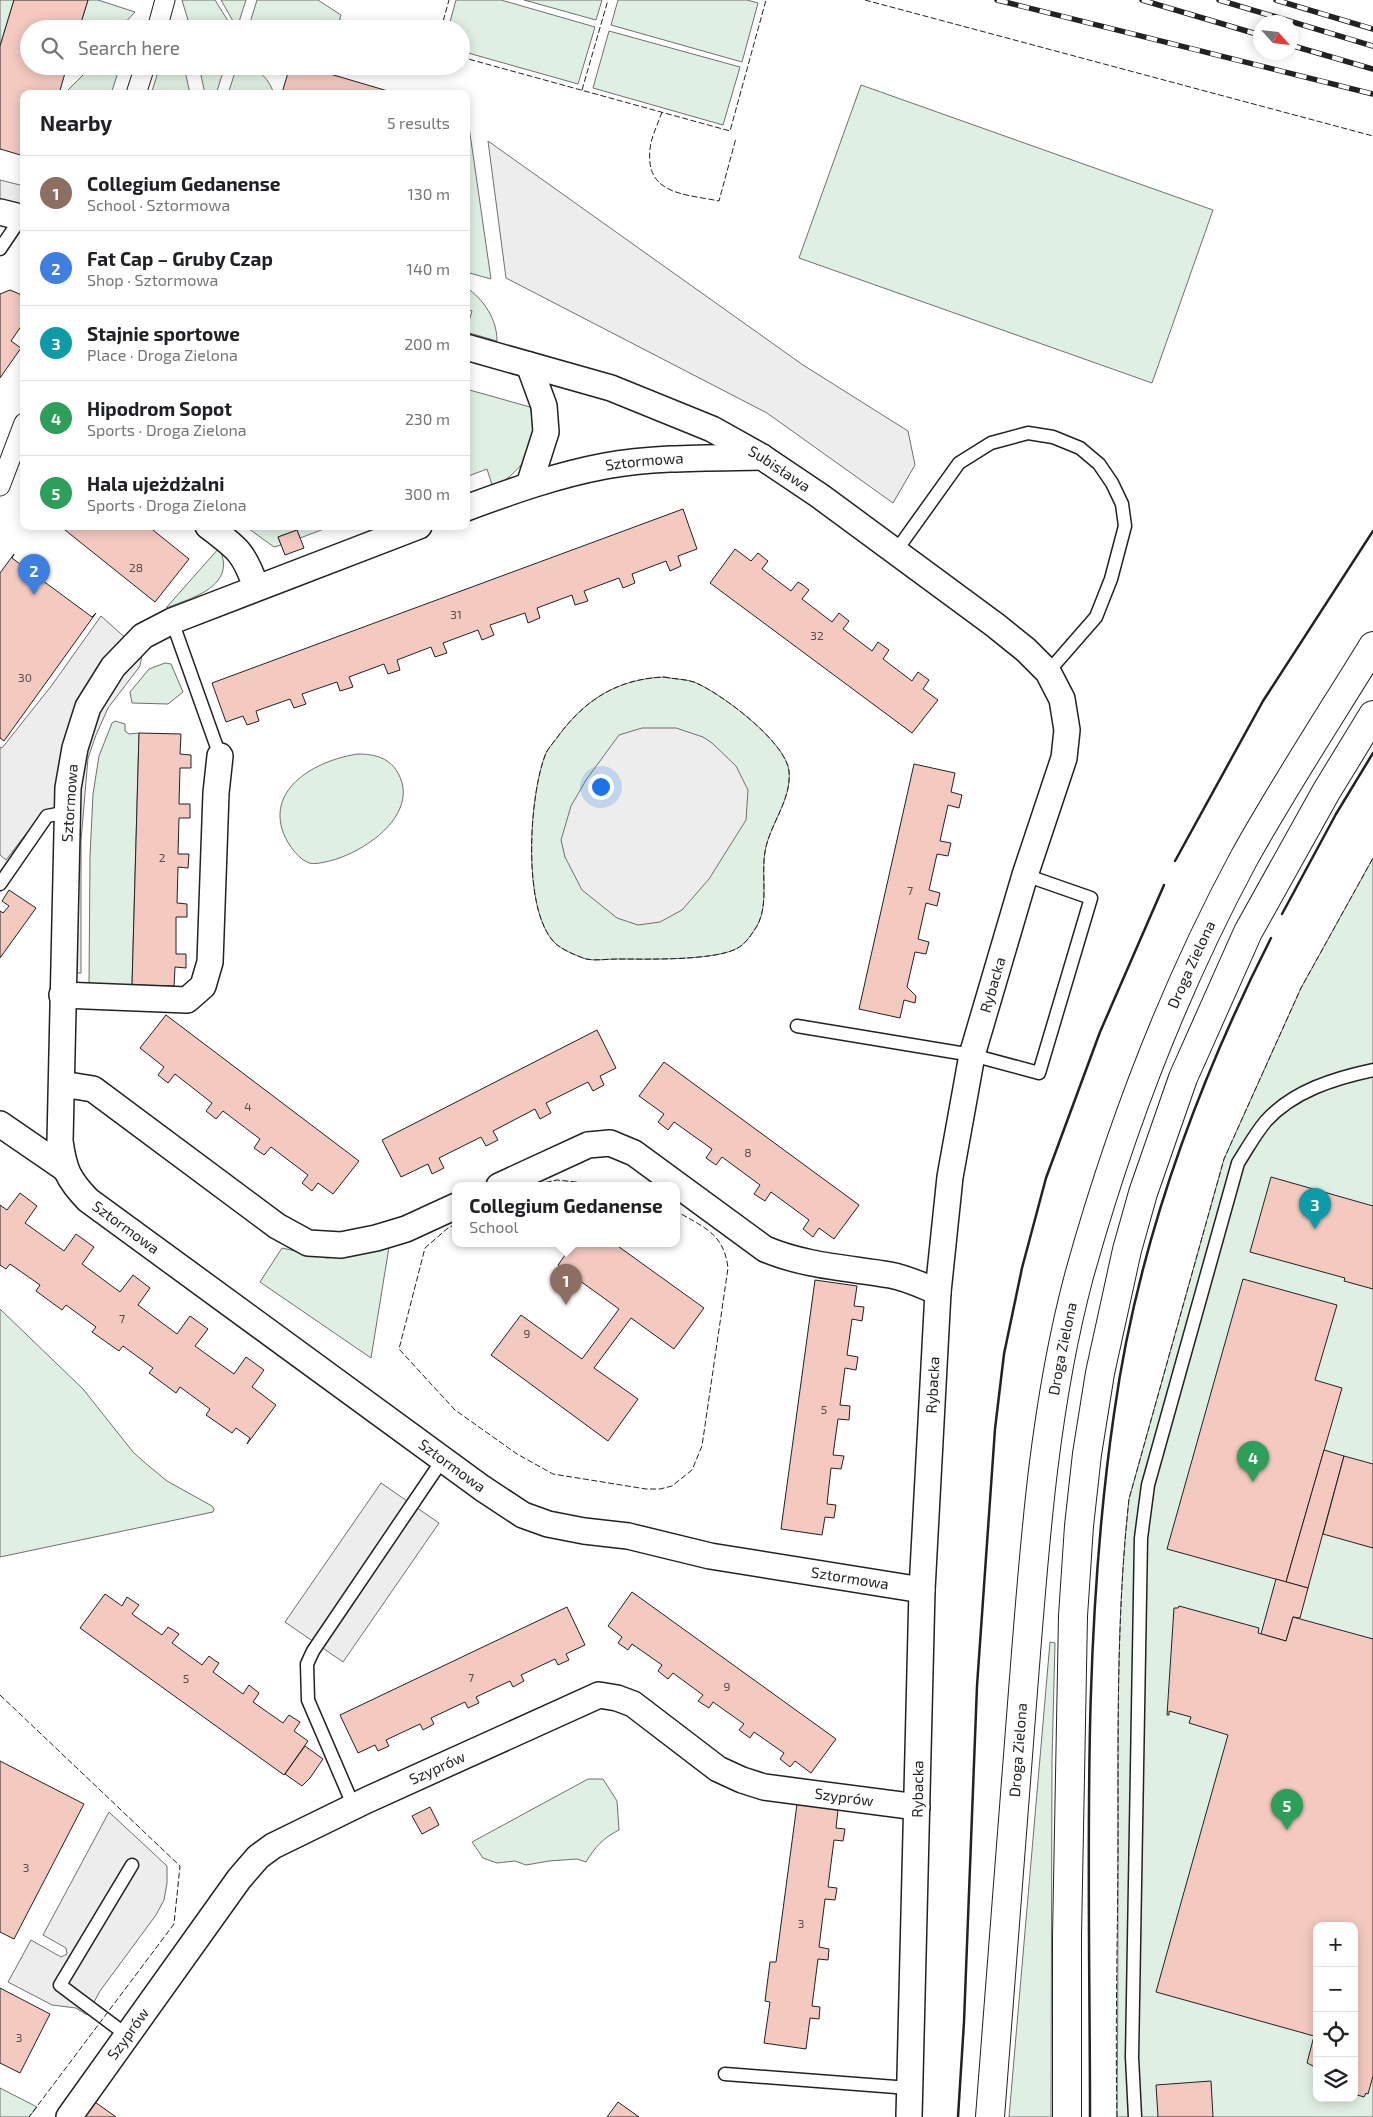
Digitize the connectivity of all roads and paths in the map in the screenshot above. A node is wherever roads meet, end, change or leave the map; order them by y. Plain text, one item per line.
1 (165, 0) edge
2 (159, 20) edge
3 (142, 75) edge
4 (137, 90) edge
5 (15, 216) edge
6 (0, 249) edge
7 (470, 348) edge
8 (529, 365) junction
9 (20, 434) edge
10 (762, 457) junction
11 (529, 485) junction
12 (0, 486) edge
13 (470, 507) edge
14 (213, 530) edge
15 (408, 530) edge
16 (896, 551) junction
17 (256, 587) junction
18 (172, 621) junction
19 (1373, 646) edge
20 (1048, 672) junction
21 (1373, 715) edge
22 (220, 756) joint
23 (68, 812) junction
24 (1025, 875) junction
25 (0, 884) edge
26 (62, 995) junction
27 (797, 1026) dead end
28 (972, 1055) junction
29 (1373, 1070) edge
30 (62, 1084) junction
31 (0, 1124) edge
32 (64, 1168) junction
33 (508, 1182) edge
34 (674, 1182) edge
35 (680, 1187) edge
36 (452, 1208) edge
37 (938, 1292) junction
38 (443, 1459) junction
39 (922, 1590) junction
40 (354, 1807) junction
41 (918, 1807) junction
42 (132, 1865) dead end
43 (128, 2036) junction
44 (725, 2074) dead end
45 (909, 2088) junction
46 (69, 2117) edge
47 (908, 2117) edge
48 (990, 2117) edge
49 (1068, 2117) edge
50 (1135, 2117) edge

1 - 2 street
3 - 4 street
5 - 6 lane
7 - 8 street, Subisława
8 - 10 street, Subisława
8 - 11 street
9 - 12 street
10 - 11 street, Sztormowa
10 - 16 street, Subisława
11 - 13 street, Sztormowa
14 - 17 street
15 - 17 street, Sztormowa
16 - 20 street, Subisława
16 - 20 lane
17 - 18 street, Sztormowa
18 - 22 lane
18 - 23 street, Sztormowa
19 - 48 street, Droga Zielona
20 - 24 street, Rybacka
21 - 49 street
22 - 26 street
23 - 25 lane
23 - 26 street, Sztormowa
24 - 28 street, Rybacka
24 - 28 lane
26 - 30 street, Sztormowa
27 - 28 lane
28 - 37 street, Rybacka
29 - 50 lane
30 - 32 street, Sztormowa
30 - 36 street
31 - 32 street, Sztormowa
32 - 38 street, Sztormowa
33 - 34 street
35 - 37 street
37 - 39 street, Rybacka
38 - 39 street, Sztormowa
38 - 40 lane
39 - 41 street, Rybacka
40 - 41 street, Szyprów
40 - 43 street, Szyprów
41 - 45 street, Rybacka
42 - 43 lane
43 - 46 street, Szyprów
44 - 45 lane
45 - 47 street, Rybacka

